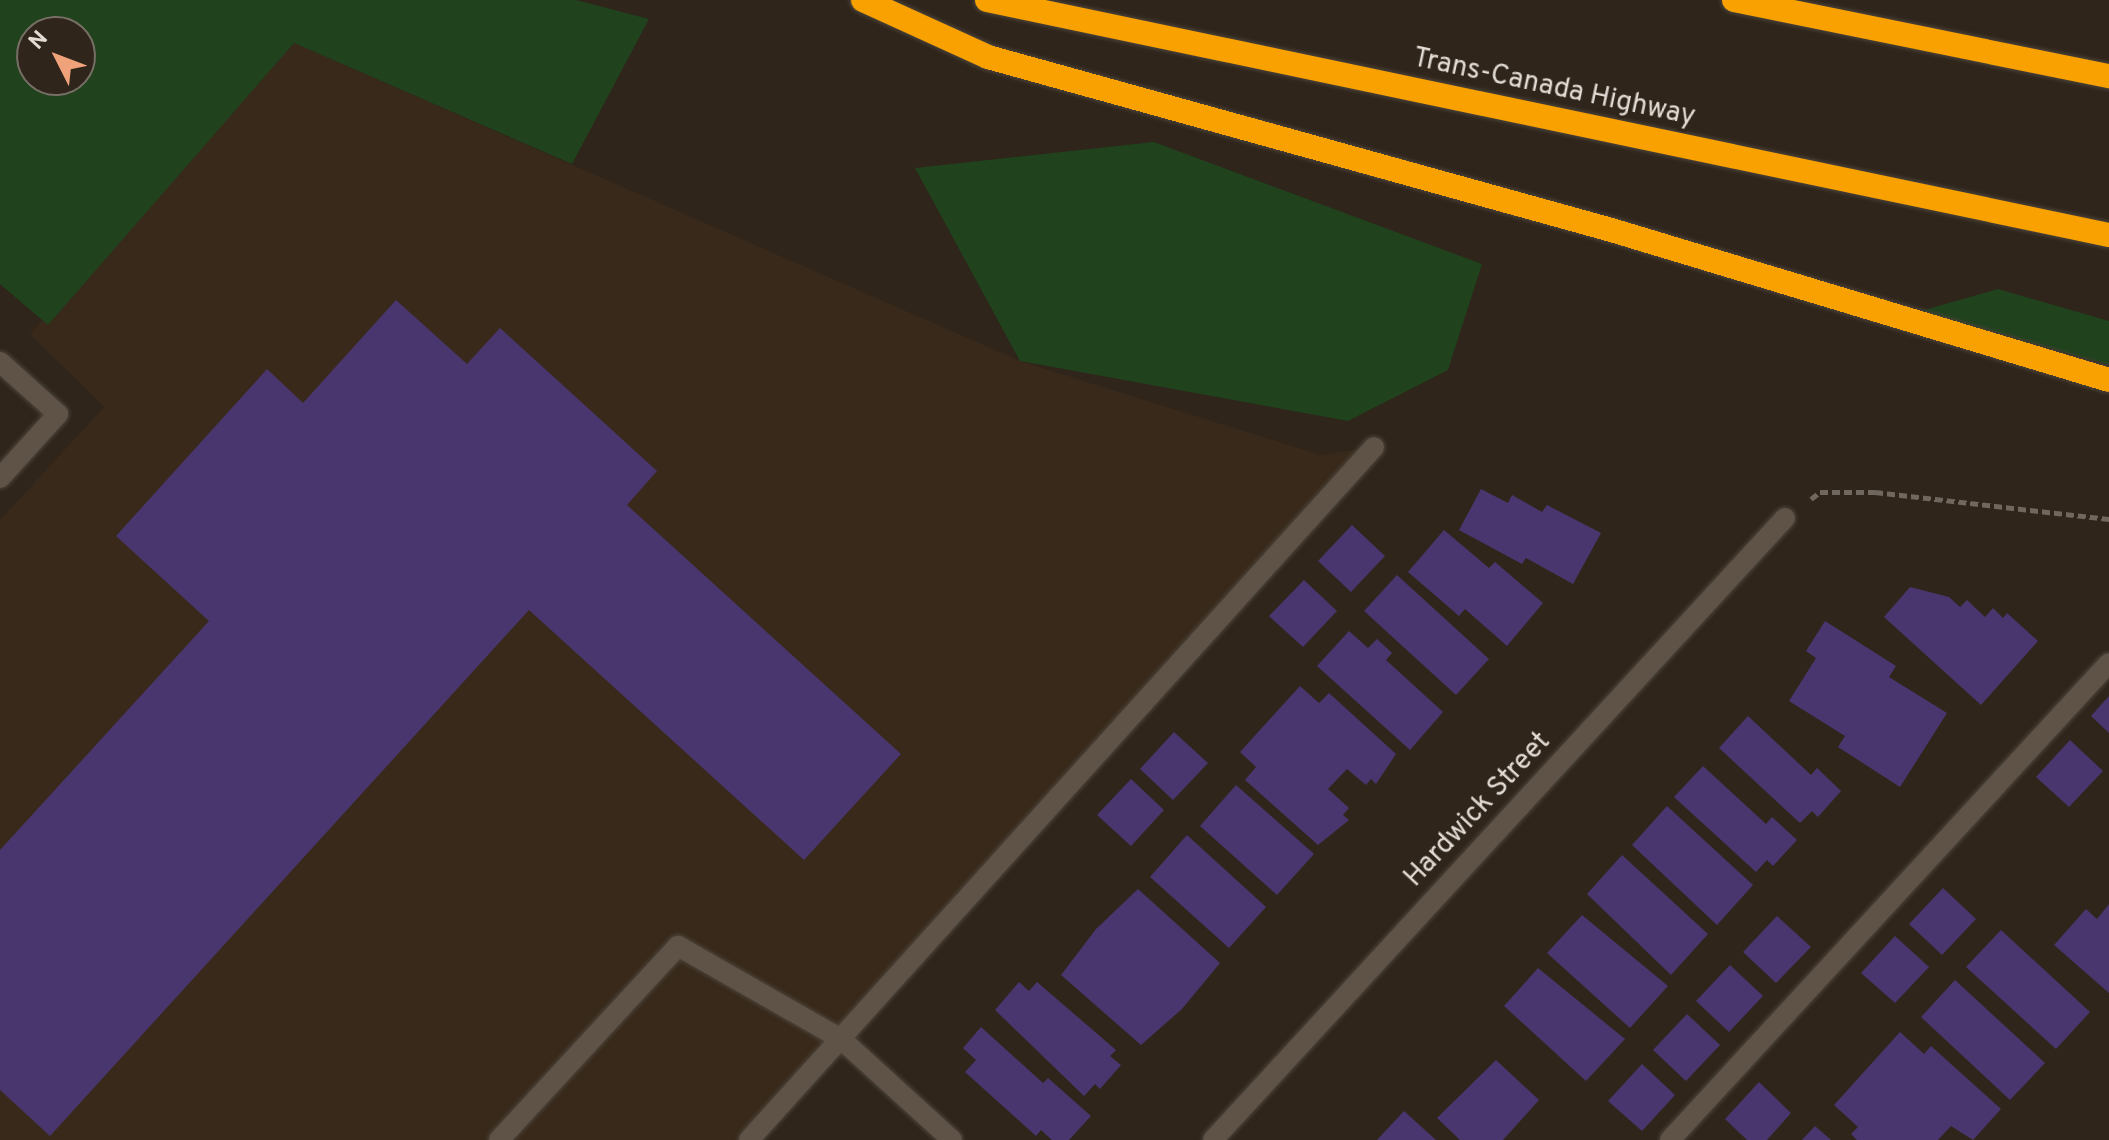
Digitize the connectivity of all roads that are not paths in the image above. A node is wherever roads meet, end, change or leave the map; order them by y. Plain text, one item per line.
1 (863, 0) edge
2 (987, 0) edge
3 (1734, 0) edge
4 (2109, 76) edge
5 (2109, 235) edge
6 (0, 362) edge
7 (2109, 380) edge
8 (1374, 447) dead end
9 (0, 478) edge
10 (1785, 518) road end
11 (2109, 663) edge
12 (834, 1035) junction
13 (499, 1140) edge
14 (749, 1140) edge
15 (952, 1140) edge
16 (1213, 1140) edge
17 (1670, 1140) edge

1 - 7 highway
2 - 5 highway, Trans-Canada Highway
3 - 4 highway
6 - 9 street
8 - 12 street
10 - 16 street, Hardwick Street
11 - 17 street
12 - 13 street
12 - 14 street
12 - 15 street

